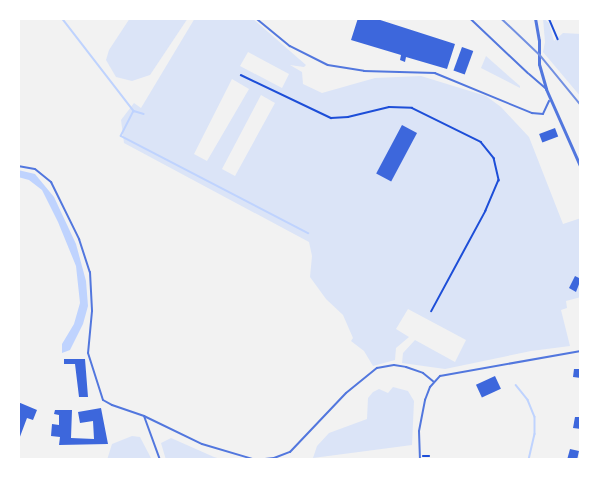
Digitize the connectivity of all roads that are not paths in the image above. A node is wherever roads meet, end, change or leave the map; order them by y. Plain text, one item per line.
1 (256, 18) edge
2 (470, 18) edge
3 (535, 18) edge
4 (529, 74) joint
5 (546, 89) junction
6 (550, 100) junction
7 (18, 166) edge
8 (581, 168) edge
9 (581, 351) edge
10 (433, 381) junction
11 (144, 416) junction
12 (420, 458) edge
13 (160, 460) edge

1 - 6 lane
2 - 4 lane
3 - 5 street
4 - 5 street
5 - 6 street
6 - 8 street
7 - 11 street
9 - 10 street
10 - 11 street
10 - 12 street
11 - 13 street

